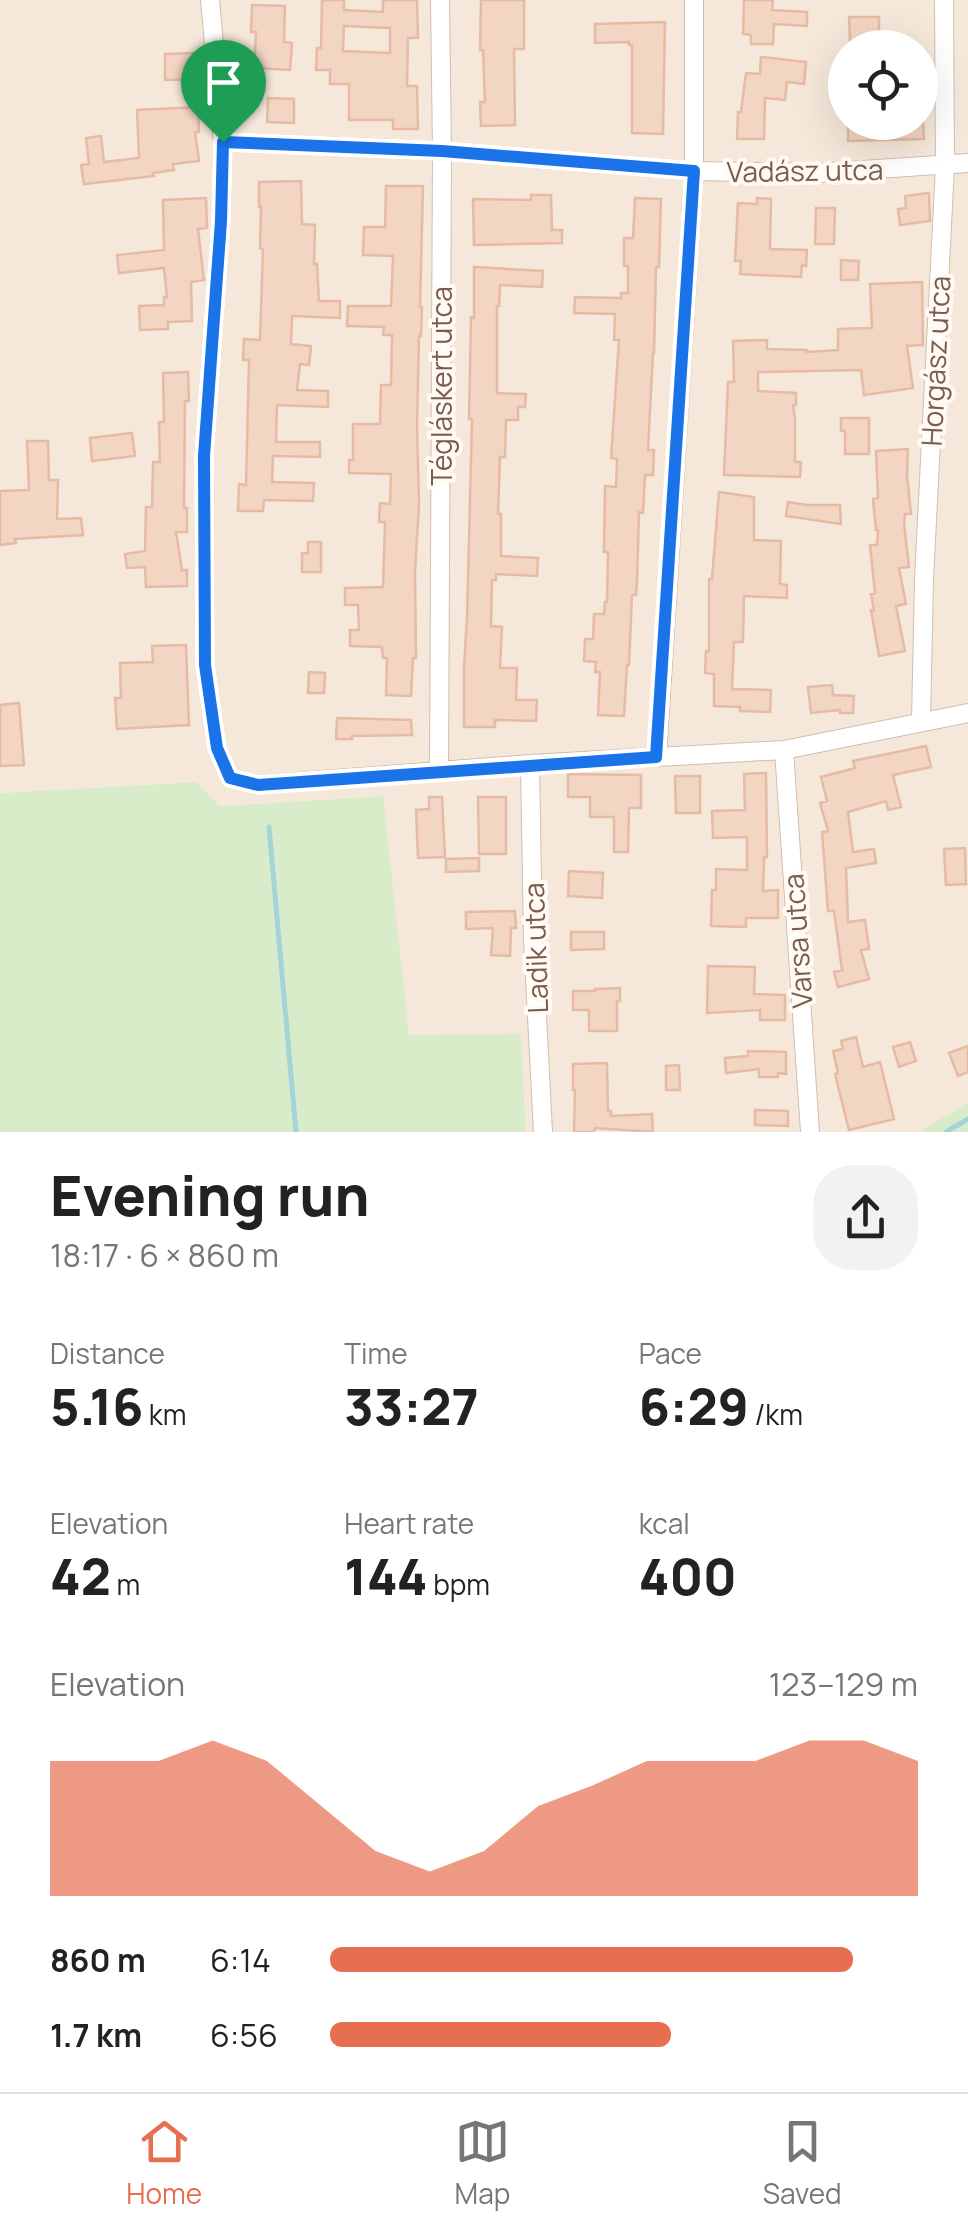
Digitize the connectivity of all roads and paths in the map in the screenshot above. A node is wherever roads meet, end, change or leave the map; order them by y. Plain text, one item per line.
1 (210, 0) edge
2 (440, 0) edge
3 (694, 0) edge
4 (944, 0) edge
5 (223, 142) junction
6 (442, 151) junction
7 (968, 164) edge
8 (945, 166) junction
9 (694, 171) junction
10 (968, 713) edge
11 (921, 722) junction
12 (784, 750) junction
13 (656, 757) junction
14 (530, 764) junction
15 (439, 771) junction
16 (542, 1132) edge
17 (810, 1132) edge

1 - 5 street
2 - 6 street, Tégláskert utca
3 - 9 street
4 - 8 street, Horgász utca
5 - 6 street, Vadász utca
5 - 15 street
6 - 9 street, Vadász utca
6 - 15 street, Tégláskert utca
7 - 8 street, Vadász utca
8 - 9 street, Vadász utca
8 - 11 street, Horgász utca
9 - 13 street
10 - 11 street
11 - 12 street
12 - 13 street
12 - 17 street, Varsa utca
13 - 14 street
14 - 15 street
14 - 16 street, Ladik utca

